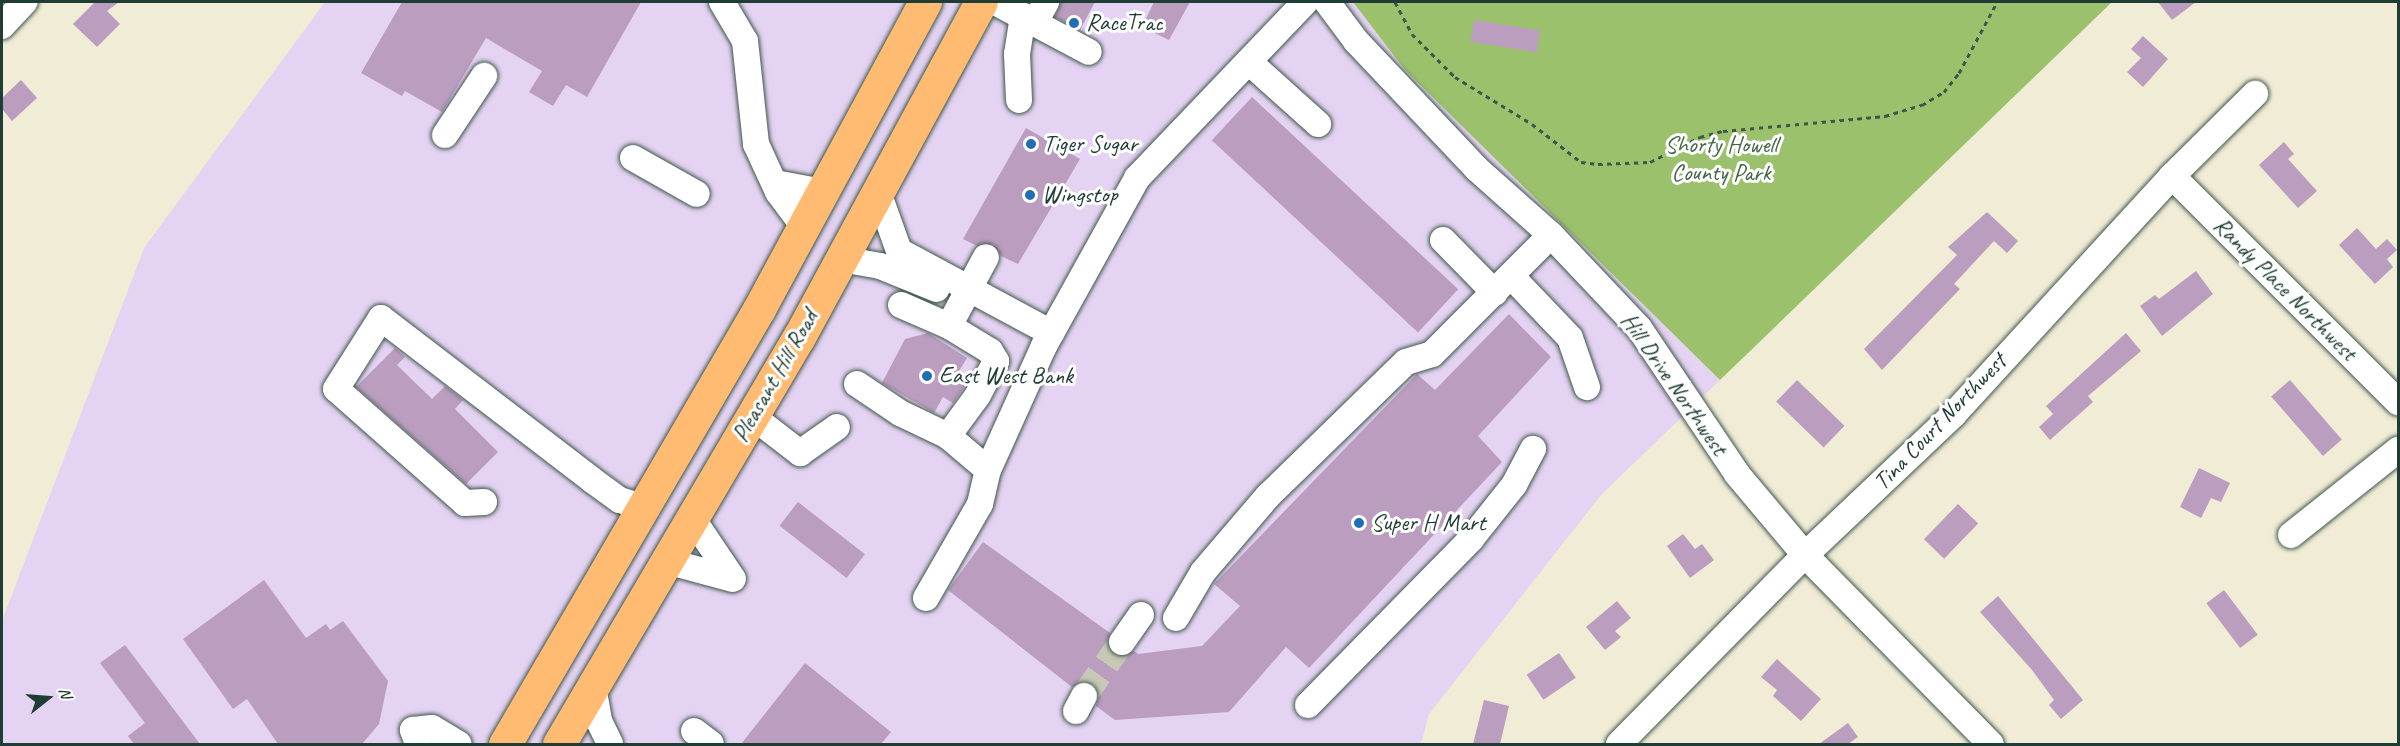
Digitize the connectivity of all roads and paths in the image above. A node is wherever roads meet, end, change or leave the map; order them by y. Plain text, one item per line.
1 (24, 2) edge
2 (720, 2) edge
3 (925, 2) edge
4 (981, 2) edge
5 (995, 2) edge
6 (1305, 2) edge
7 (1327, 2) edge
8 (1395, 2) edge
9 (1997, 2) edge
10 (1034, 13) edge
11 (2, 26) edge
12 (1089, 52) dead end
13 (1249, 62) junction
14 (484, 76) dead end
15 (2255, 94) dead end
16 (1019, 100) dead end
17 (1318, 124) dead end
18 (445, 135) dead end
19 (633, 158) dead end
20 (2172, 177) junction
21 (776, 183) junction
22 (823, 192) junction
23 (878, 192) junction
24 (698, 194) dead end
25 (804, 226) junction
26 (1551, 235) junction
27 (1443, 240) dead end
28 (986, 257) dead end
29 (841, 259) junction
30 (1503, 285) junction
31 (966, 295) junction
32 (901, 305) dead end
33 (949, 326) junction
34 (1048, 339) junction
35 (857, 384) dead end
36 (1587, 387) dead end
37 (2398, 402) edge
38 (752, 416) junction
39 (837, 427) dead end
40 (948, 436) junction
41 (1533, 449) dead end
42 (2398, 450) edge
43 (988, 470) junction
44 (484, 502) dead end
45 (644, 508) junction
46 (692, 518) junction
47 (2292, 535) dead end
48 (1805, 555) junction
49 (666, 561) junction
50 (926, 598) dead end
51 (1141, 615) dead end
52 (1176, 618) dead end
53 (1122, 642) tunnel mouth
54 (593, 686) junction
55 (1308, 705) dead end
56 (418, 744) edge
57 (459, 744) edge
58 (505, 744) edge
59 (559, 744) edge
60 (610, 744) edge
61 (1619, 744) edge
62 (1991, 744) edge

1 - 11 street
2 - 21 street
3 - 22 highway, Pleasant Hill Road
4 - 23 highway, Pleasant Hill Road
5 - 10 street
6 - 13 street
7 - 26 street, Hill Drive Northwest
8 - 9 path
10 - 12 street
10 - 16 street
13 - 17 street
13 - 34 street
14 - 18 street
15 - 20 street, Tina Court Northwest
19 - 24 street
20 - 37 street, Randy Place Northwest
20 - 48 street, Tina Court Northwest
21 - 22 street
21 - 25 street
22 - 25 highway, Pleasant Hill Road
23 - 29 highway, Pleasant Hill Road
23 - 31 street
25 - 45 highway, Pleasant Hill Road
26 - 30 street
26 - 48 street, Hill Drive Northwest
27 - 30 street
28 - 31 street
29 - 31 street
29 - 38 highway, Pleasant Hill Road
30 - 36 street
30 - 52 street
31 - 33 street
31 - 34 street
32 - 33 street
33 - 40 street
34 - 43 street
35 - 40 street
38 - 39 street
38 - 46 highway, Pleasant Hill Road
40 - 43 street
41 - 55 street
42 - 47 street
43 - 50 street
44 - 45 street
45 - 58 highway, Pleasant Hill Road
46 - 49 highway, Pleasant Hill Road
46 - 49 street
48 - 61 street, Tina Court Northwest
48 - 62 street, Hill Drive Northwest
49 - 54 highway, Pleasant Hill Road
51 - 53 street
54 - 59 highway, Pleasant Hill Road
54 - 60 street
56 - 57 street

